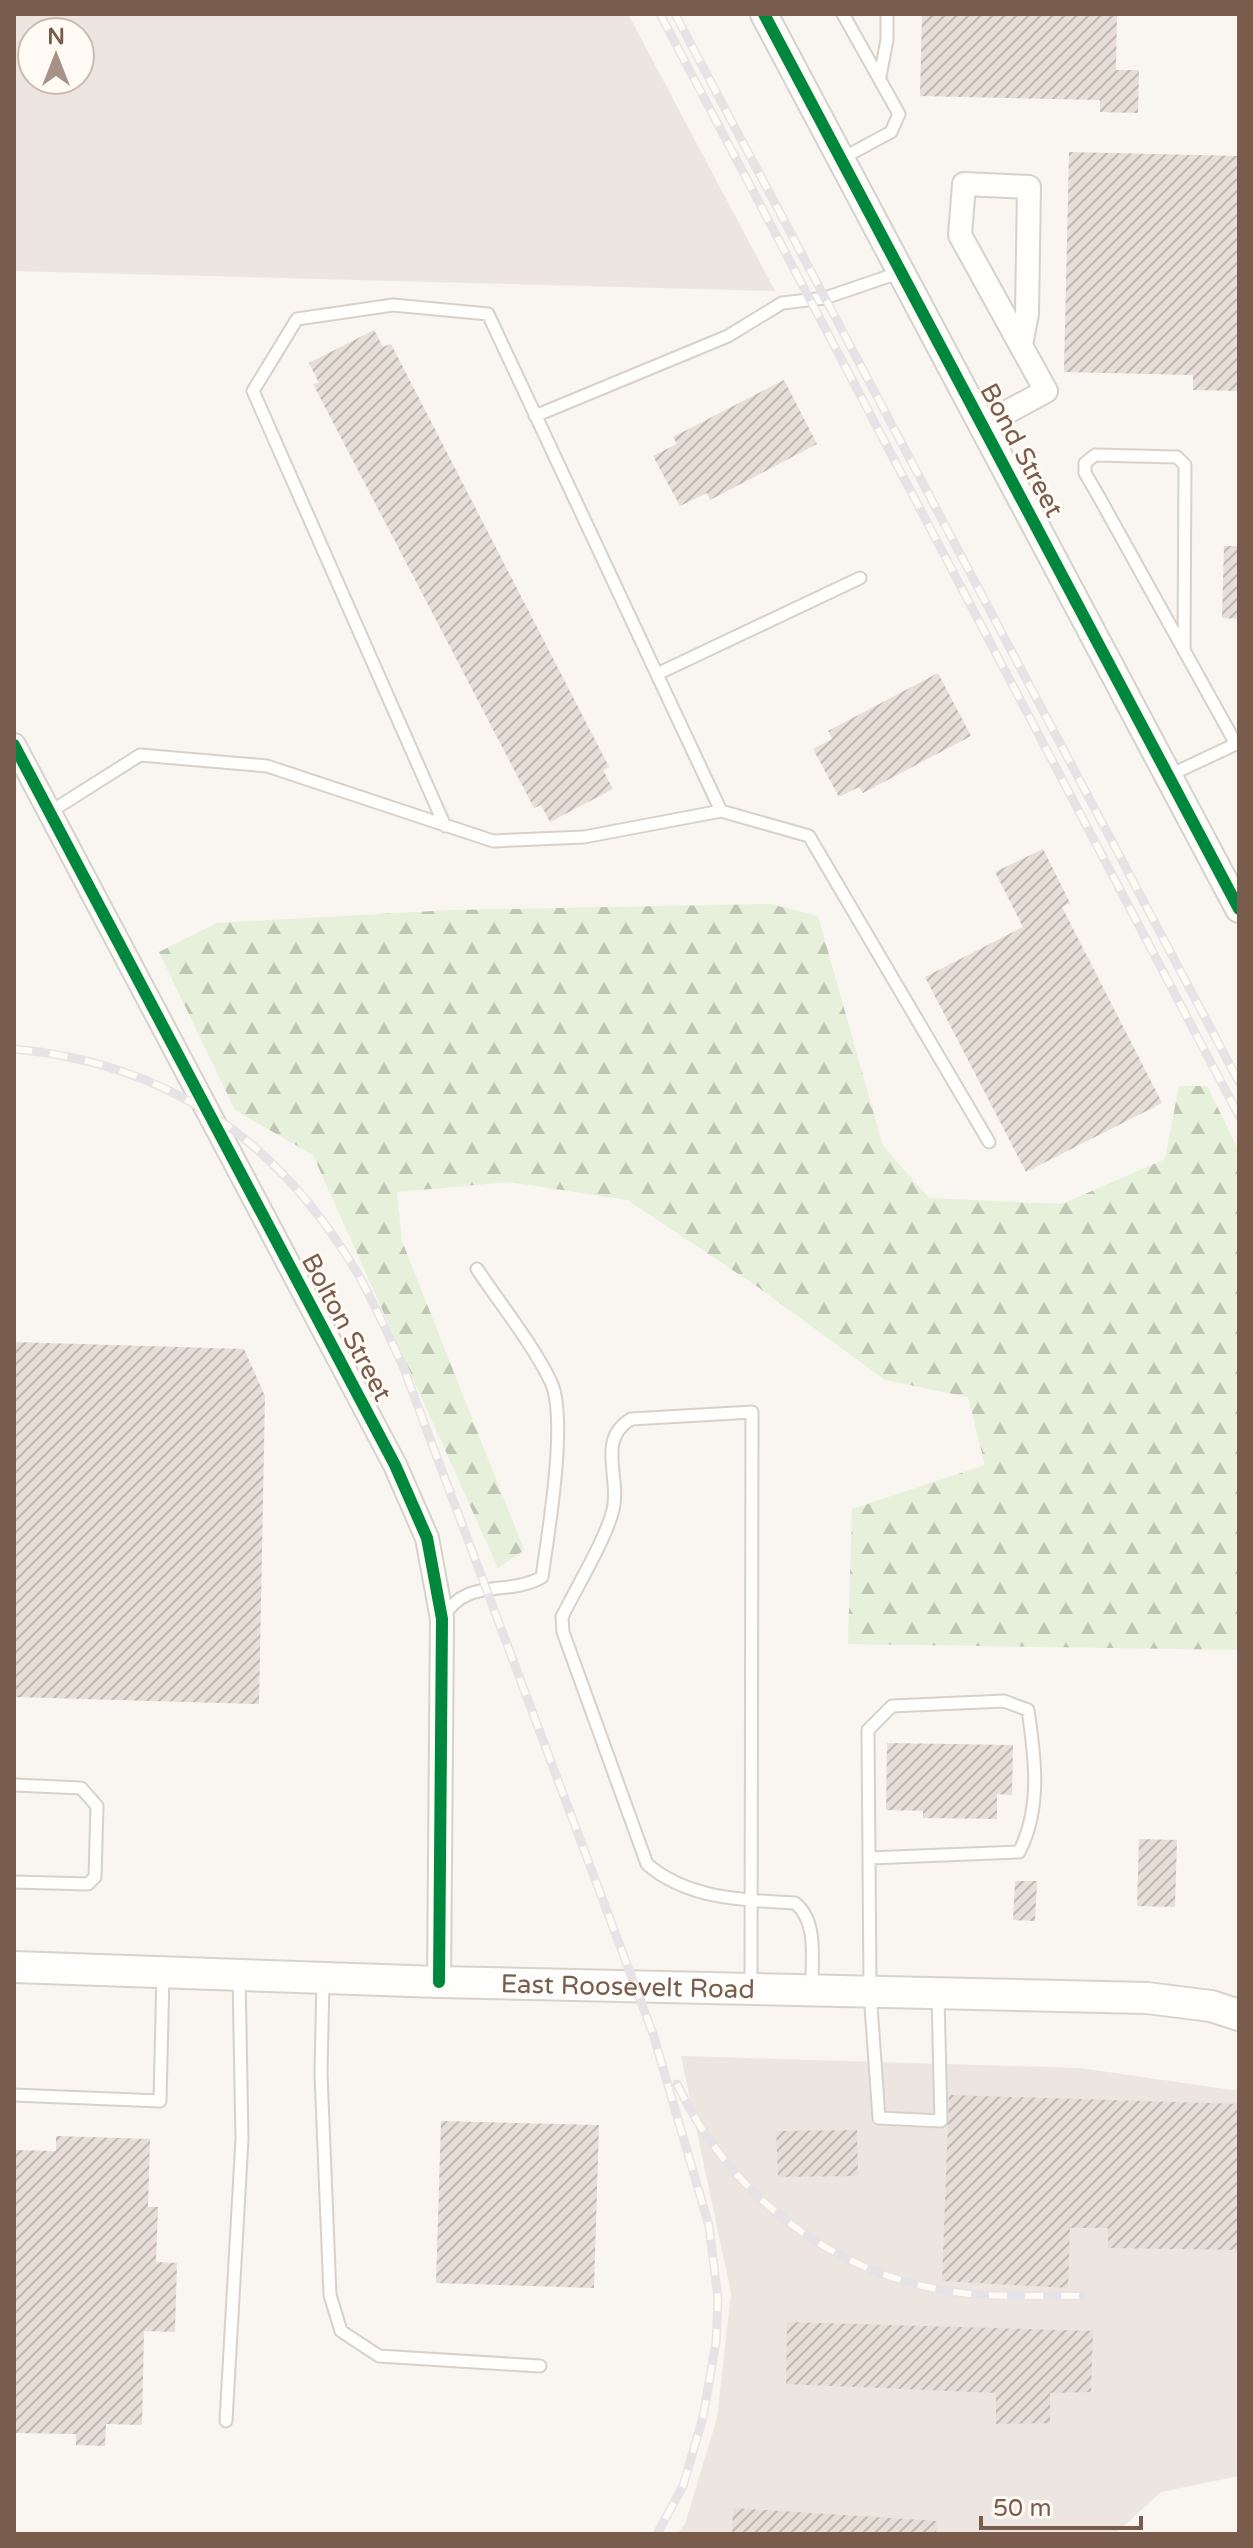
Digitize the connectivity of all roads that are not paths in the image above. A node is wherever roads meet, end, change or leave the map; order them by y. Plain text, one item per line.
1 (764, 14) edge
2 (843, 14) edge
3 (887, 14) edge
4 (880, 76) junction
5 (841, 160) junction
6 (902, 272) junction
7 (1021, 345) junction
8 (535, 416) junction
9 (983, 425) junction
10 (860, 578) dead end
11 (1184, 651) junction
12 (657, 674) junction
13 (1238, 744) edge
14 (14, 745) edge
15 (22, 774) edge
16 (1170, 775) junction
17 (721, 811) junction
18 (50, 812) junction
19 (445, 826) junction
20 (1239, 909) edge
21 (989, 1142) dead end
22 (477, 1269) dead end
23 (442, 1619) junction
24 (14, 1785) edge
25 (869, 1858) junction
26 (14, 1882) edge
27 (754, 1901) junction
28 (14, 1967) edge
29 (163, 1971) junction
30 (239, 1974) junction
31 (323, 1977) junction
32 (439, 1982) junction
33 (751, 1989) junction
34 (812, 1990) junction
35 (870, 1992) junction
36 (938, 1993) junction
37 (1239, 2015) edge
38 (14, 2095) edge
39 (540, 2366) dead end
40 (226, 2421) dead end

1 - 5 street, Bond Street
2 - 4 lane
3 - 4 lane
4 - 5 lane
5 - 6 street, Bond Street
6 - 8 lane
6 - 9 street, Bond Street
7 - 7 street
7 - 9 street
8 - 12 lane
8 - 19 lane
9 - 16 street, Bond Street
10 - 12 lane
11 - 11 lane
11 - 13 lane
12 - 17 lane
13 - 16 lane
14 - 15 street, Bolton Street
15 - 18 street, Bolton Street
16 - 20 street, Bond Street
17 - 19 lane
17 - 21 lane
18 - 19 lane
18 - 23 street, Bolton Street
22 - 23 lane
23 - 32 street, Bolton Street
24 - 26 lane
25 - 25 lane
25 - 35 lane
27 - 27 lane
27 - 33 lane
27 - 34 lane
28 - 29 main road, East Roosevelt Road
29 - 30 main road, East Roosevelt Road
29 - 38 lane
30 - 31 main road, East Roosevelt Road
30 - 40 lane
31 - 32 main road, East Roosevelt Road
31 - 39 lane
32 - 33 main road, East Roosevelt Road
33 - 34 main road, East Roosevelt Road
34 - 35 main road, East Roosevelt Road
35 - 36 main road, East Roosevelt Road
35 - 36 lane
36 - 37 main road, East Roosevelt Road

